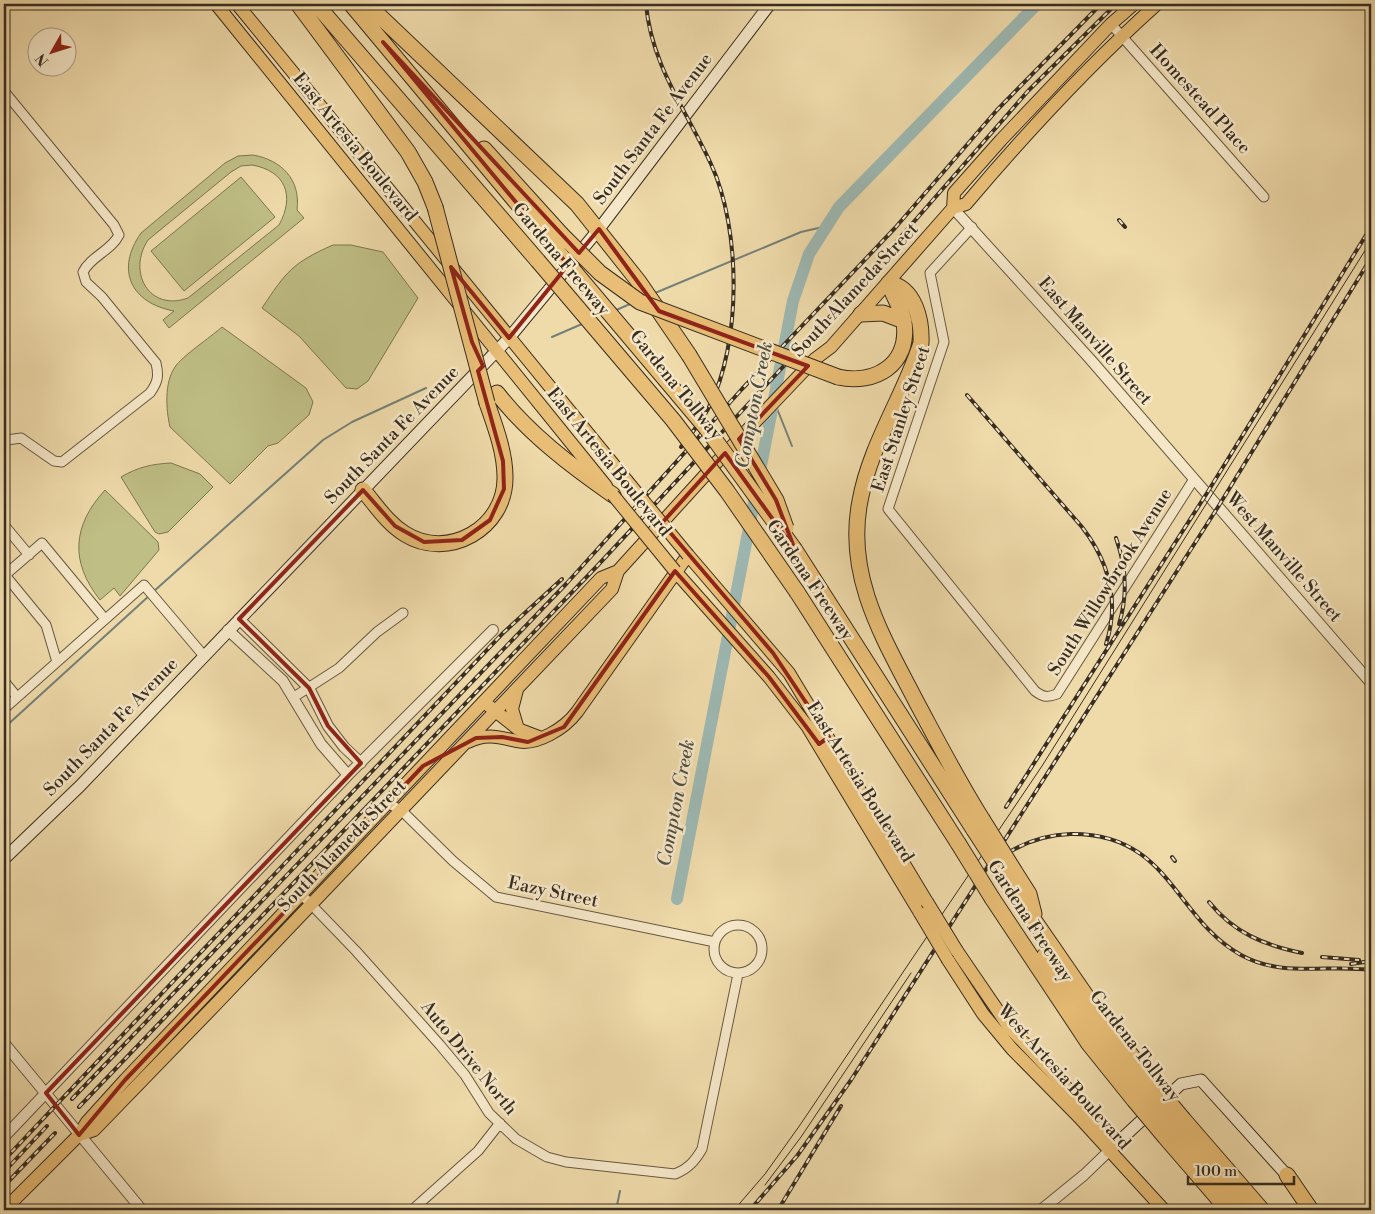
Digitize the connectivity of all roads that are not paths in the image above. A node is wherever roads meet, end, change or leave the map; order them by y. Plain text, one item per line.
1 (216, 4) edge
2 (237, 4) edge
3 (298, 4) edge
4 (316, 4) edge
5 (327, 4) edge
6 (351, 4) edge
7 (367, 4) edge
8 (770, 4) edge
9 (1134, 4) edge
10 (1157, 4) edge
11 (1111, 24) junction
12 (1122, 36) junction
13 (4, 91) edge
14 (324, 112) junction
15 (313, 122) junction
16 (1264, 197) dead end
17 (953, 208) junction
18 (972, 227) junction
19 (599, 229) junction
20 (548, 249) junction
21 (889, 283) junction
22 (861, 314) junction
23 (904, 322) junction
24 (509, 338) junction
25 (497, 352) junction
26 (492, 398) junction
27 (8, 440) dead end
28 (1194, 479) junction
29 (363, 490) junction
30 (613, 495) junction
31 (1211, 498) joint
32 (4, 525) edge
33 (29, 555) junction
34 (688, 555) junction
35 (799, 556) junction
36 (618, 571) junction
37 (4, 574) edge
38 (672, 575) junction
39 (403, 613) dead end
40 (105, 619) junction
41 (239, 619) junction
42 (228, 630) junction
43 (493, 630) dead end
44 (204, 656) junction
45 (58, 662) junction
46 (4, 681) edge
47 (1371, 683) edge
48 (518, 687) junction
49 (309, 688) junction
50 (294, 696) junction
51 (17, 697) junction
52 (1050, 697) joint
53 (484, 701) junction
54 (4, 709) edge
55 (495, 711) junction
56 (518, 729) junction
57 (541, 737) junction
58 (824, 741) junction
59 (464, 744) junction
60 (360, 763) junction
61 (348, 775) junction
62 (387, 803) junction
63 (401, 810) junction
64 (971, 832) junction
65 (4, 859) edge
66 (1004, 885) junction
67 (301, 894) junction
68 (310, 905) junction
69 (715, 942) junction
70 (953, 955) joint
71 (738, 974) junction
72 (4, 1043) edge
73 (1144, 1091) junction
74 (46, 1093) junction
75 (500, 1123) junction
76 (1174, 1128) junction
77 (80, 1134) junction
78 (4, 1137) edge
79 (1113, 1147) junction
80 (1176, 1151) junction
81 (1287, 1175) junction
82 (4, 1210) edge
83 (142, 1210) edge
84 (412, 1210) edge
85 (1041, 1210) edge
86 (1164, 1210) edge
87 (1228, 1210) edge
88 (1240, 1210) edge
89 (1248, 1210) edge
90 (1262, 1210) edge
91 (1311, 1210) edge
92 (1318, 1210) edge

1 - 15 main road, East Artesia Boulevard
2 - 14 main road, East Artesia Boulevard
3 - 26 highway, bridge
4 - 20 highway, Gardena Freeway
5 - 20 highway
6 - 20 highway
7 - 19 highway
8 - 19 main road, South Santa Fe Avenue
9 - 11 main road, South Alameda Street
10 - 12 main road, South Alameda Street
11 - 12 street, Homestead Place
11 - 17 main road, South Alameda Street
12 - 16 street, Homestead Place
12 - 17 main road, South Alameda Street
13 - 27 street
14 - 15 main road
14 - 24 main road, East Artesia Boulevard
15 - 25 main road, East Artesia Boulevard
17 - 18 street, East Manville Street
17 - 21 main road, South Alameda Street
18 - 28 street, East Manville Street
18 - 52 street, East Stanley Street
19 - 24 main road, South Santa Fe Avenue
19 - 35 highway, bridge
20 - 23 highway, bridge
20 - 35 highway, Gardena Freeway, bridge
20 - 64 highway, Gardena Freeway, bridge
21 - 22 main road, South Alameda Street
21 - 23 highway
21 - 64 highway
22 - 23 highway
22 - 36 main road, South Alameda Street, bridge
24 - 25 main road, South Santa Fe Avenue
24 - 34 main road, East Artesia Boulevard, bridge
25 - 29 main road, South Santa Fe Avenue
25 - 30 main road, East Artesia Boulevard
26 - 29 highway
26 - 30 highway
28 - 31 street, East Manville Street
28 - 52 street, South Willowbrook Avenue
29 - 41 main road, South Santa Fe Avenue
30 - 38 main road, East Artesia Boulevard, bridge
31 - 47 street, West Manville Street
32 - 33 street
33 - 37 street
33 - 40 street
34 - 38 main road
34 - 58 main road, East Artesia Boulevard
35 - 64 highway, Gardena Freeway
36 - 48 main road, South Alameda Street
36 - 53 main road, South Alameda Street
37 - 45 street
38 - 57 main road
38 - 58 main road, East Artesia Boulevard
39 - 49 street
40 - 44 street
40 - 45 street
41 - 42 main road, South Santa Fe Avenue
41 - 49 street
42 - 44 main road, South Santa Fe Avenue
42 - 50 street
43 - 60 street
44 - 65 main road, South Santa Fe Avenue
45 - 51 street
46 - 51 street
48 - 55 main road, South Alameda Street
48 - 56 main road
49 - 50 street
49 - 60 street
50 - 61 street
51 - 54 street
53 - 55 main road
53 - 62 main road, South Alameda Street
55 - 56 main road
55 - 59 main road, South Alameda Street
56 - 57 main road
57 - 59 main road
58 - 70 main road, East Artesia Boulevard, bridge
59 - 63 main road, South Alameda Street
60 - 61 street
61 - 74 street
62 - 63 street, Eazy Street
62 - 67 main road, South Alameda Street
63 - 68 main road, South Alameda Street
63 - 69 street, Eazy Street
64 - 66 highway, Gardena Freeway, bridge
64 - 66 highway, bridge
66 - 73 highway, Gardena Freeway
66 - 73 highway, Gardena Freeway
67 - 68 street, Auto Drive North
67 - 77 main road, South Alameda Street
68 - 75 street, Auto Drive North
68 - 77 main road, South Alameda Street
69 - 71 street
69 - 71 street
70 - 79 main road, West Artesia Boulevard
71 - 75 street, Auto Drive North
72 - 74 street
73 - 76 highway, Gardena Freeway, bridge
73 - 76 highway, Gardena Freeway, bridge
74 - 77 street
74 - 78 street
75 - 84 street
76 - 80 highway, Gardena Freeway
76 - 89 highway, Gardena Tollway
76 - 90 highway, Gardena Freeway
77 - 82 main road, South Alameda Street
77 - 83 street
79 - 81 main road, West Artesia Boulevard
79 - 85 street
79 - 86 main road, West Artesia Boulevard
80 - 87 highway, Gardena Freeway
80 - 88 highway
81 - 91 highway
81 - 92 main road, West Artesia Boulevard

